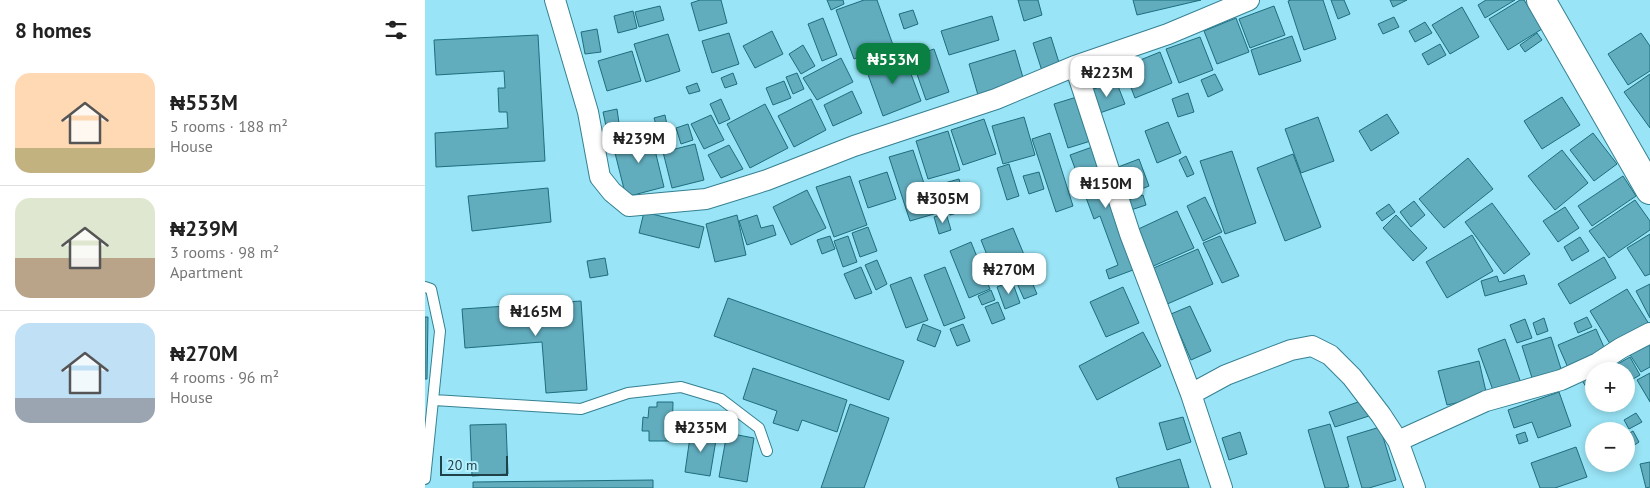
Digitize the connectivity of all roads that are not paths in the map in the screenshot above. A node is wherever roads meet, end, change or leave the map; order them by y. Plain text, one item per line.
1 (555, 0) edge
2 (1249, 0) edge
3 (1541, 0) edge
4 (1075, 66) junction
5 (1650, 190) edge
6 (425, 287) edge
7 (1650, 333) edge
8 (1191, 394) junction
9 (434, 400) junction
10 (1398, 441) junction
11 (767, 451) dead end
12 (425, 478) edge
13 (1222, 488) edge
14 (1415, 488) edge

1 - 4 street
2 - 4 street
3 - 5 main road
4 - 8 street
6 - 9 lane
7 - 10 street
8 - 10 street
8 - 13 street
9 - 11 lane
9 - 12 lane
10 - 14 street

